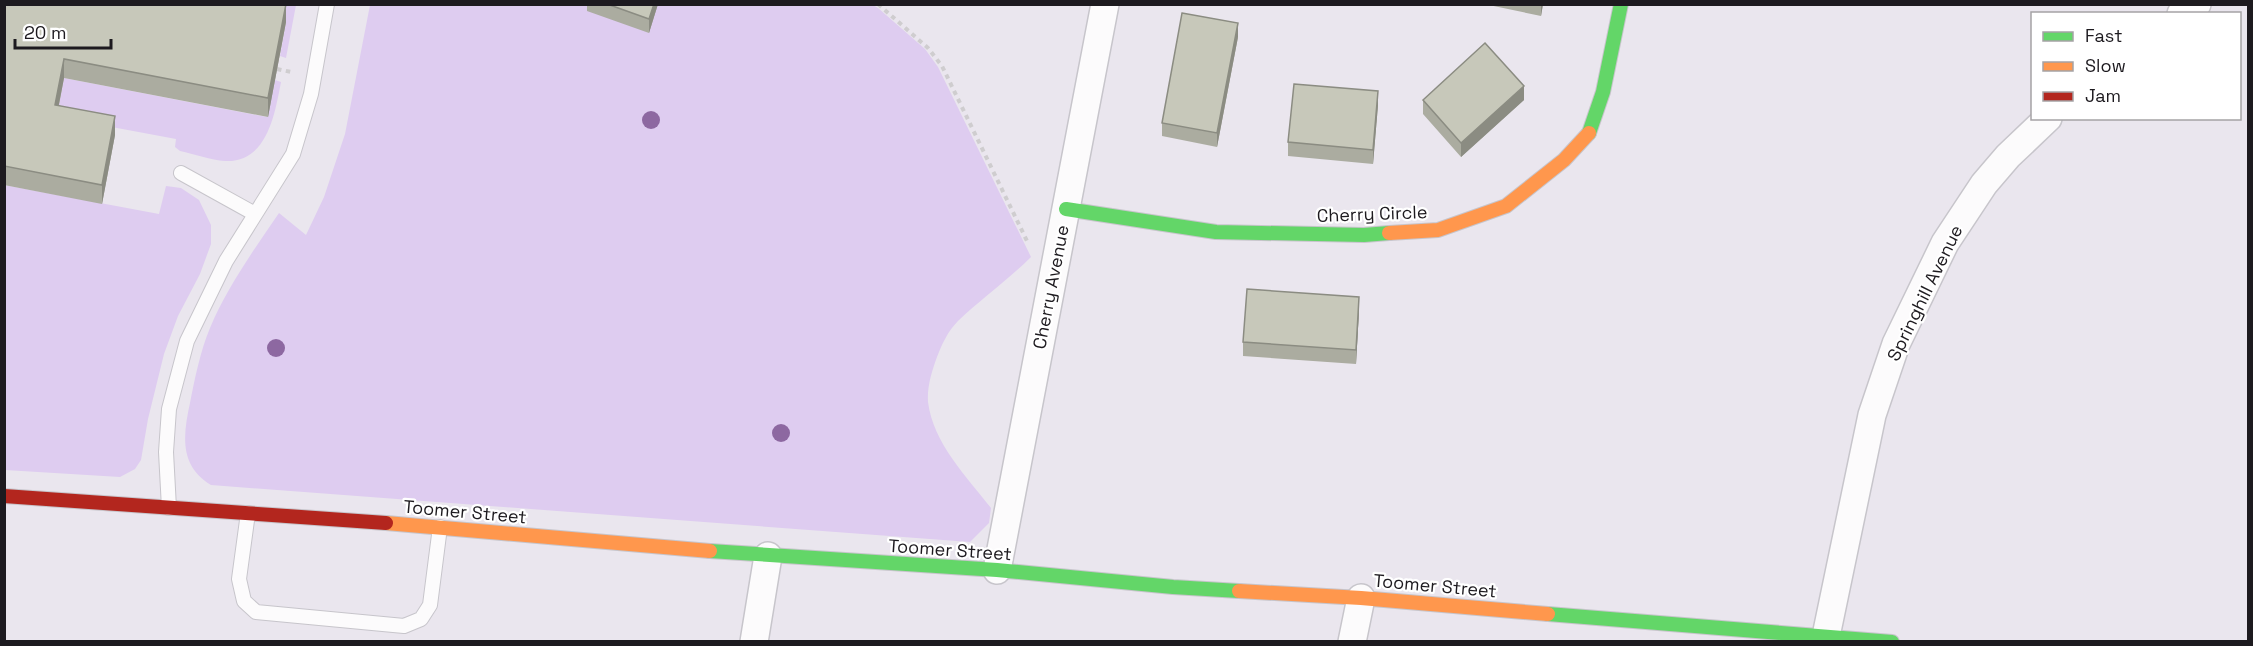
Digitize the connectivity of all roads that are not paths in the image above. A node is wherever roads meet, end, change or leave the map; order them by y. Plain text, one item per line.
1 (327, 4) edge
2 (1105, 4) edge
3 (1621, 4) edge
4 (2197, 4) edge
5 (2184, 12) edge
6 (2046, 120) edge
7 (181, 173) dead end
8 (1066, 209) junction
9 (255, 214) junction
10 (4, 496) edge
11 (169, 508) junction
12 (248, 513) junction
13 (440, 527) junction
14 (768, 556) junction
15 (997, 570) junction
16 (1361, 598) junction
17 (1826, 636) junction
18 (1776, 638) edge
19 (754, 642) edge
20 (1352, 642) edge
21 (1892, 642) edge

1 - 9 lane
2 - 8 street, Cherry Avenue
3 - 8 street, Cherry Circle
4 - 5 street
6 - 17 street, Springhill Avenue
7 - 9 lane
8 - 15 street, Cherry Avenue
9 - 11 lane
10 - 11 street, Toomer Street
11 - 12 street, Toomer Street
12 - 13 street, Toomer Street
12 - 13 lane
13 - 14 street, Toomer Street
14 - 15 street, Toomer Street
14 - 19 street
15 - 16 street, Toomer Street
16 - 18 street, Toomer Street
16 - 20 street
17 - 18 street, Toomer Street
17 - 21 street, Toomer Street

